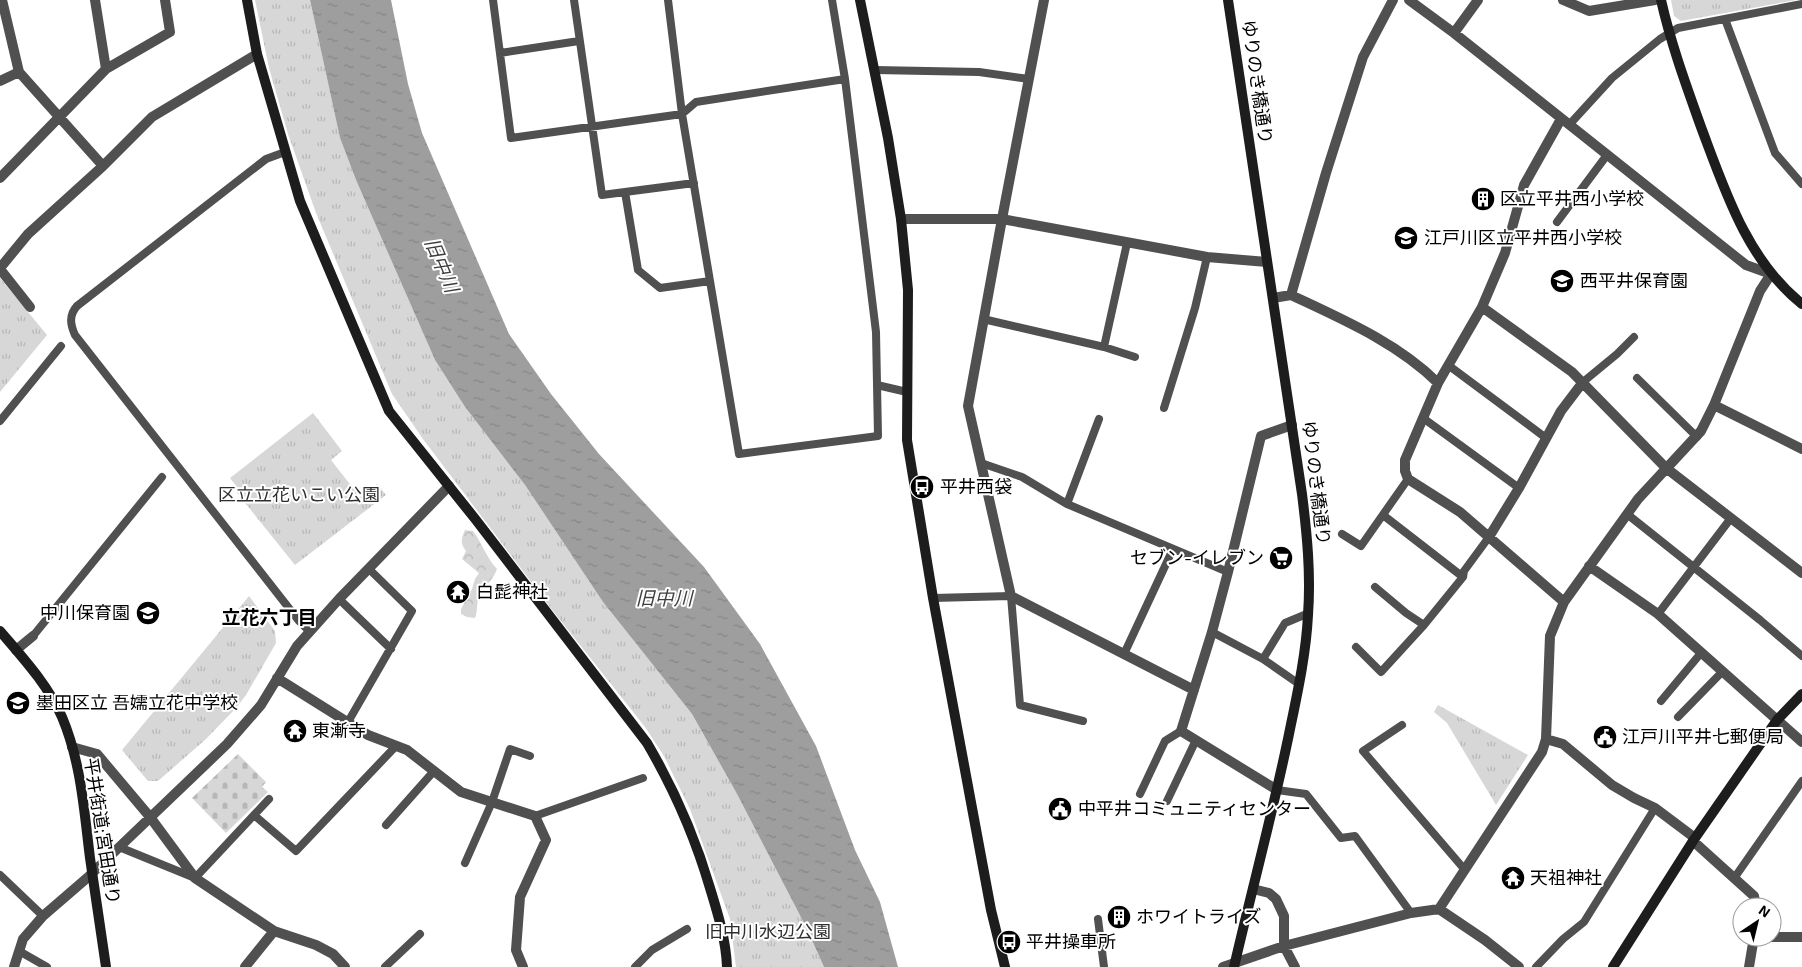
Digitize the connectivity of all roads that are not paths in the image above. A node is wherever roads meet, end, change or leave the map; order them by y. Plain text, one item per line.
1 (2, 0) edge
2 (94, 0) edge
3 (165, 0) edge
4 (247, 0) edge
5 (493, 0) edge
6 (574, 0) edge
7 (668, 0) edge
8 (832, 0) edge
9 (860, 0) edge
10 (1044, 0) edge
11 (1228, 0) edge
12 (1393, 0) edge
13 (1410, 0) edge
14 (1478, 0) edge
15 (1563, 0) edge
16 (1655, 0) edge
17 (1661, 0) edge
18 (1802, 4) edge
19 (1597, 5) edge
20 (1725, 19) junction
21 (1454, 33) junction
22 (1668, 34) junction
23 (580, 41) junction
24 (500, 53) junction
25 (257, 54) junction
26 (106, 69) junction
27 (875, 70) junction
28 (20, 72) junction
29 (845, 79) junction
30 (1029, 80) junction
31 (0, 82) edge
32 (682, 114) junction
33 (60, 116) junction
34 (1565, 122) junction
35 (592, 127) junction
36 (285, 152) junction
37 (1606, 155) junction
38 (103, 166) junction
39 (0, 178) edge
40 (694, 183) junction
41 (1802, 184) edge
42 (625, 192) junction
43 (901, 219) junction
44 (1002, 219) junction
45 (1557, 222) dead end
46 (1127, 243) junction
47 (1208, 257) junction
48 (1267, 262) junction
49 (0, 268) edge
50 (1771, 274) junction
51 (710, 281) junction
52 (1291, 295) junction
53 (1273, 298) junction
54 (1802, 304) edge
55 (30, 306) dead end
56 (1482, 307) junction
57 (983, 319) junction
58 (1634, 337) dead end
59 (61, 346) dead end
60 (1104, 347) junction
61 (1135, 357) dead end
62 (1448, 365) junction
63 (1637, 378) dead end
64 (1583, 382) junction
65 (1438, 383) junction
66 (877, 385) junction
67 (907, 392) junction
68 (1714, 405) junction
69 (1164, 408) dead end
70 (1423, 418) junction
71 (1099, 419) dead end
72 (0, 421) edge
73 (1292, 425) junction
74 (1697, 436) junction
75 (1546, 438) junction
76 (1802, 449) edge
77 (981, 463) junction
78 (1666, 468) junction
79 (162, 477) dead end
80 (1408, 479) junction
81 (449, 486) junction
82 (1519, 488) junction
83 (1067, 504) junction
84 (1627, 514) junction
85 (1383, 515) junction
86 (1731, 518) junction
87 (1342, 534) dead end
88 (1488, 538) junction
89 (1173, 549) junction
90 (1589, 566) junction
91 (1693, 567) junction
92 (369, 569) junction
93 (1228, 572) junction
94 (1802, 573) edge
95 (1463, 577) junction
96 (1375, 587) dead end
97 (1011, 596) junction
98 (933, 598) junction
99 (339, 600) junction
100 (1564, 602) junction
101 (1309, 613) junction
102 (1658, 614) junction
103 (1424, 625) junction
104 (0, 631) edge
105 (310, 632) junction
106 (1212, 632) junction
107 (33, 636) joint
108 (1356, 647) dead end
109 (391, 649) junction
110 (16, 650) junction
111 (1701, 653) junction
112 (1124, 654) junction
113 (1802, 656) edge
114 (1263, 659) junction
115 (1722, 672) junction
116 (277, 678) junction
117 (1299, 684) junction
118 (1194, 690) junction
119 (1802, 694) edge
120 (1660, 701) dead end
121 (1678, 718) dead end
122 (1777, 720) junction
123 (1083, 721) dead end
124 (348, 722) junction
125 (1402, 725) dead end
126 (1181, 731) junction
127 (1546, 739) junction
128 (1196, 740) junction
129 (1802, 742) edge
130 (396, 746) junction
131 (72, 747) junction
132 (530, 756) dead end
133 (434, 771) junction
134 (643, 778) dead end
135 (1802, 781) edge
136 (1277, 790) junction
137 (1140, 794) dead end
138 (269, 799) dead end
139 (1166, 801) dead end
140 (492, 802) junction
141 (1655, 808) junction
142 (254, 815) junction
143 (535, 816) junction
144 (150, 817) junction
145 (386, 825) dead end
146 (1694, 840) junction
147 (119, 847) junction
148 (465, 863) dead end
149 (1465, 870) junction
150 (92, 873) junction
151 (0, 875) edge
152 (1735, 877) junction
153 (194, 878) junction
154 (1253, 889) junction
155 (1754, 897) edge
156 (1439, 908) junction
157 (1411, 913) junction
158 (44, 916) junction
159 (1098, 919) dead end
160 (687, 929) dead end
161 (274, 931) junction
162 (420, 934) dead end
163 (1782, 937) edge
164 (1802, 937) edge
165 (1284, 946) junction
166 (1752, 947) edge
167 (19, 951) junction
168 (1235, 965) edge
169 (14, 967) edge
170 (47, 967) edge
171 (106, 967) edge
172 (245, 967) edge
173 (345, 967) edge
174 (385, 967) edge
175 (523, 967) edge
176 (635, 967) edge
177 (727, 967) edge
178 (1005, 967) edge
179 (1104, 967) edge
180 (1223, 967) edge
181 (1295, 967) edge
182 (1519, 967) edge
183 (1536, 967) edge
184 (1613, 967) edge
185 (1749, 967) edge

1 - 28 street
2 - 26 street
3 - 26 street
4 - 25 street
5 - 24 lane
6 - 23 lane
7 - 32 lane
8 - 29 lane
9 - 27 street
10 - 30 street
11 - 48 street, ゆりのき橋通り
12 - 52 street
13 - 21 street
14 - 21 street
15 - 19 street
16 - 19 street
17 - 22 street
18 - 20 lane
20 - 22 lane
20 - 41 lane
21 - 34 street
22 - 34 lane
22 - 50 street
23 - 24 lane
23 - 35 lane
24 - 35 lane
25 - 36 street
25 - 38 street
26 - 33 street
27 - 30 lane
27 - 43 street
28 - 31 street
28 - 33 street
29 - 32 lane
29 - 66 lane
30 - 44 street
32 - 35 lane
32 - 40 lane
33 - 38 street
33 - 39 street
34 - 37 street
34 - 56 street
35 - 42 lane
36 - 81 street
36 - 105 lane
37 - 45 lane
37 - 50 street
38 - 49 street
40 - 42 lane
40 - 51 lane
42 - 51 lane
43 - 44 street
43 - 67 street
44 - 46 street
44 - 57 street
46 - 47 street
46 - 60 lane
47 - 48 street
47 - 69 lane
48 - 53 street, ゆりのき橋通り
49 - 55 street
50 - 54 street
50 - 68 street
51 - 66 lane
52 - 53 street
52 - 65 street
53 - 73 street, ゆりのき橋通り
56 - 62 street
56 - 64 street
57 - 60 lane
57 - 77 street
58 - 64 lane
59 - 72 lane
60 - 61 lane
62 - 65 street
62 - 75 lane
63 - 74 lane
64 - 75 street
64 - 78 street
65 - 70 street
66 - 67 lane
67 - 98 street
68 - 74 street
68 - 76 street
70 - 80 street
70 - 82 lane
71 - 83 lane
73 - 93 street
73 - 101 street, ゆりのき橋通り
74 - 78 street
75 - 82 street
77 - 83 lane
77 - 97 street
78 - 84 street
78 - 86 street
79 - 107 lane
80 - 85 lane
80 - 88 street
81 - 92 street
81 - 177 street
82 - 88 street
83 - 89 lane
84 - 90 street
84 - 91 lane
85 - 87 lane
85 - 95 lane
86 - 91 lane
86 - 94 street
88 - 95 lane
88 - 100 street
89 - 93 lane
89 - 112 lane
90 - 100 street
90 - 102 street
91 - 102 lane
91 - 113 lane
92 - 99 street
92 - 109 lane
93 - 106 street
95 - 103 lane
96 - 103 lane
97 - 98 lane
97 - 112 street
97 - 123 lane
98 - 178 street
99 - 105 street
99 - 109 lane
100 - 127 street
101 - 114 lane
101 - 117 street, ゆりのき橋通り
102 - 111 street
103 - 108 lane
104 - 110 street, 平井街道;宮田通り
105 - 116 street
106 - 114 lane
106 - 118 street
107 - 110 street
109 - 124 lane
110 - 131 street, 平井街道;宮田通り
111 - 115 street
111 - 120 lane
112 - 118 street
114 - 117 lane
115 - 121 lane
115 - 122 street
116 - 124 street
116 - 144 street
117 - 136 street, ゆりのき橋通り
118 - 126 street
119 - 122 street
122 - 129 street
122 - 146 street
124 - 130 street
125 - 149 lane
126 - 128 street
126 - 137 lane
127 - 141 street
127 - 149 street
128 - 136 street
128 - 139 lane
130 - 133 street
130 - 142 lane
131 - 144 street
131 - 150 street, 平井街道;宮田通り
132 - 140 lane
133 - 140 street
133 - 145 lane
134 - 143 lane
135 - 152 lane
136 - 154 street, ゆりのき橋通り
136 - 157 lane
138 - 142 lane
140 - 143 street
140 - 148 lane
141 - 146 street
141 - 183 lane
142 - 153 lane
143 - 175 street
144 - 147 street
144 - 153 street
146 - 152 street
146 - 184 street
147 - 150 street
147 - 153 lane
149 - 156 street
150 - 158 street
150 - 171 street, 平井街道;宮田通り
151 - 158 lane
152 - 155 street
153 - 161 street
154 - 165 street
154 - 168 street, ゆりのき橋通り
156 - 157 street
156 - 182 street
157 - 165 street
158 - 167 street
159 - 179 lane
160 - 176 lane
161 - 172 street
161 - 173 street
162 - 174 lane
163 - 164 street
165 - 168 street
165 - 181 street
166 - 185 street
167 - 169 street
167 - 170 lane
168 - 180 street

